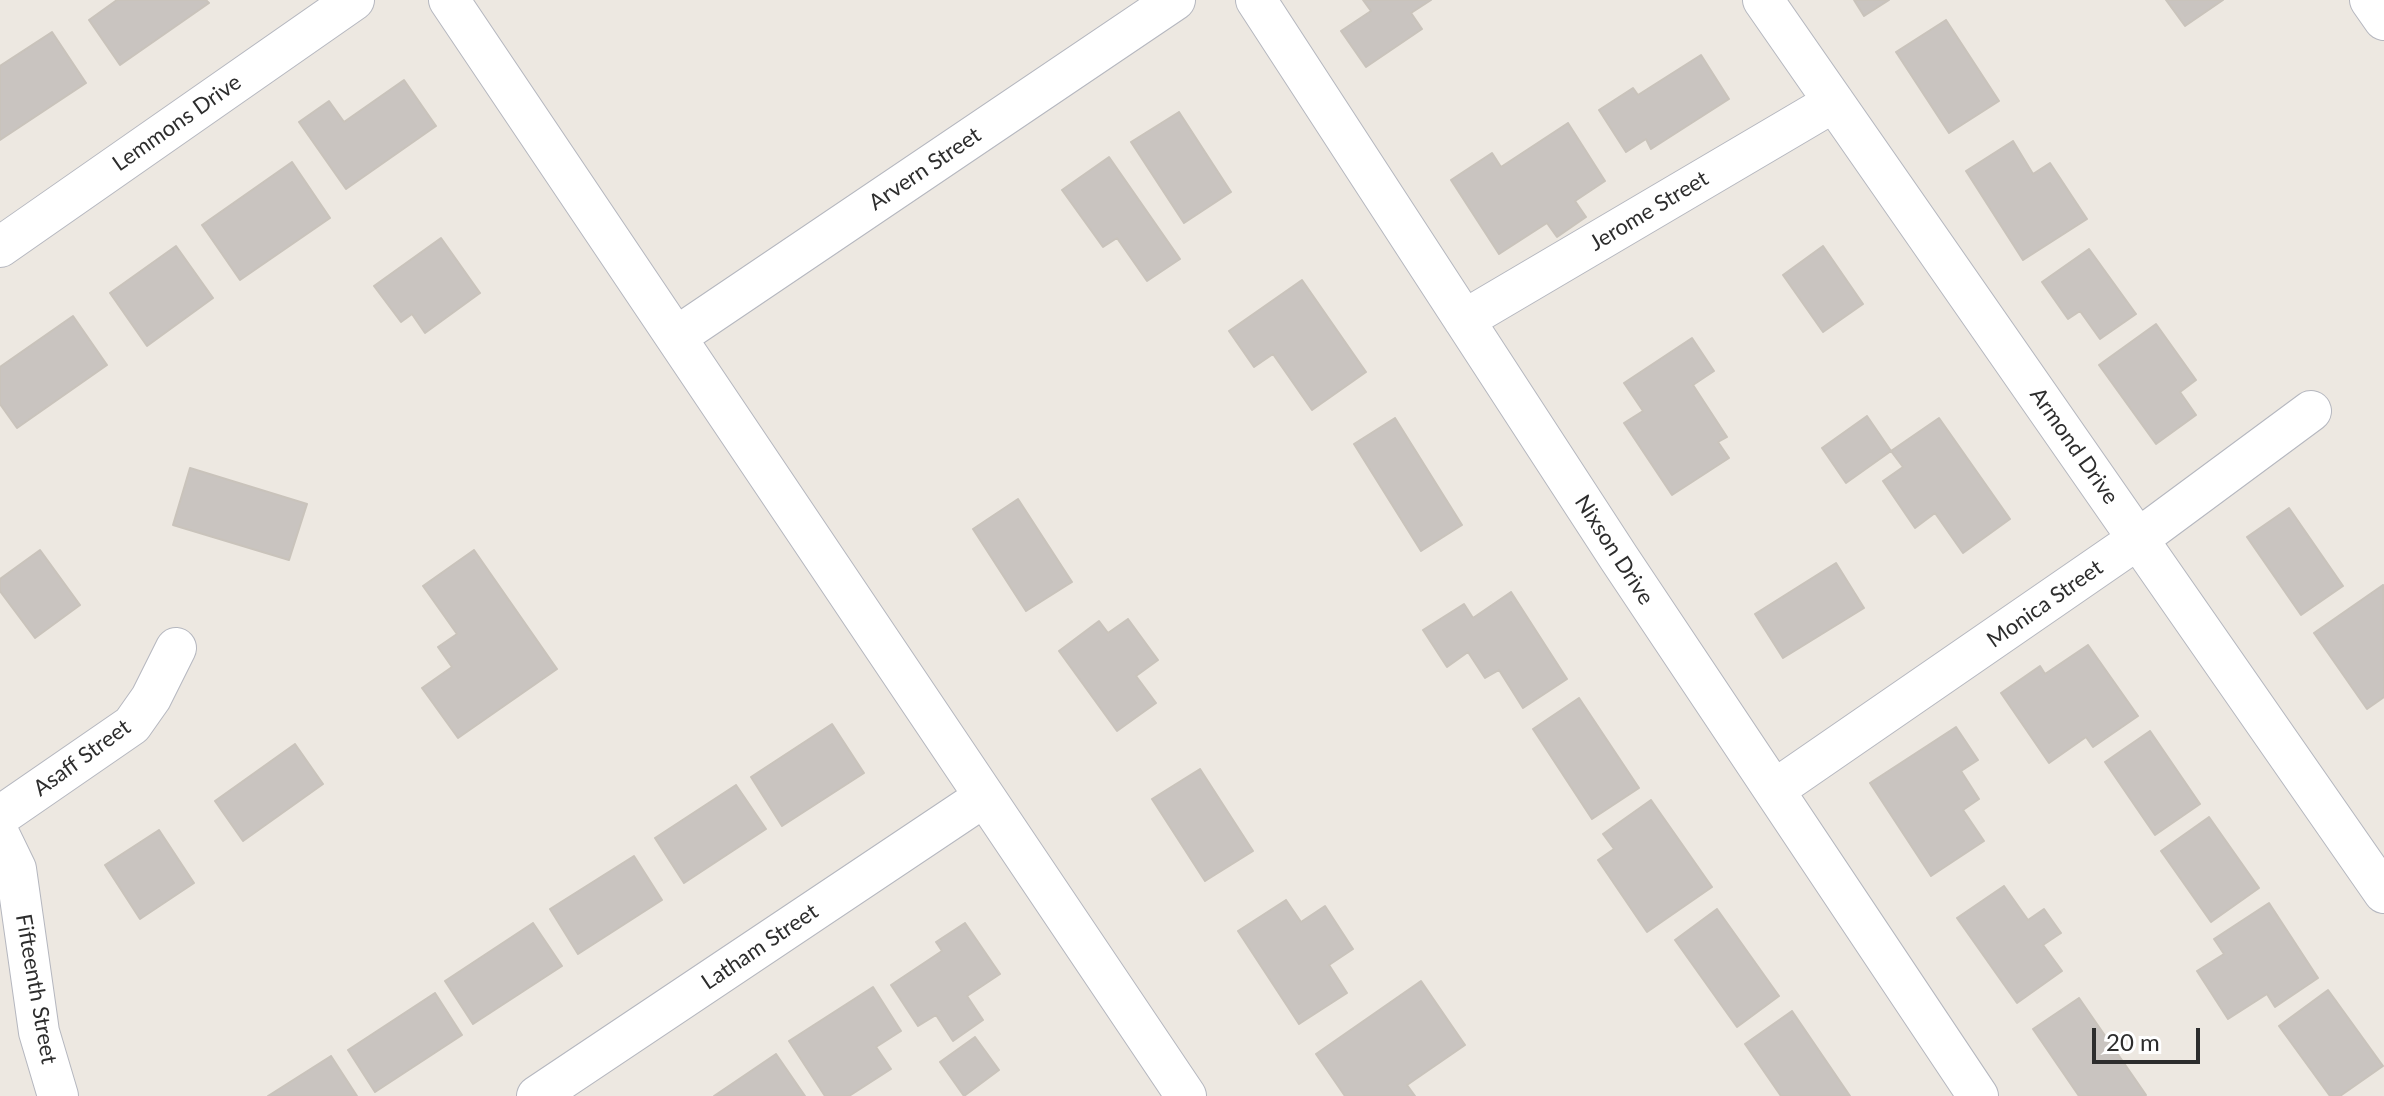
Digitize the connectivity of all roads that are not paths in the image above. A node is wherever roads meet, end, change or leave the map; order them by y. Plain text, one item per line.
1 (354, 0) edge
2 (449, 0) edge
3 (1175, 0) edge
4 (1256, 0) edge
5 (1763, 0) edge
6 (2370, 0) edge
7 (2384, 20) edge
8 (1834, 102) junction
9 (0, 247) edge
10 (1464, 320) junction
11 (676, 337) junction
12 (2311, 411) dead end
13 (2138, 539) junction
14 (176, 648) dead end
15 (1774, 790) junction
16 (984, 797) junction
17 (0, 816) edge
18 (0, 836) edge
19 (2384, 893) edge
20 (58, 1096) edge
21 (537, 1096) edge
22 (1186, 1096) edge
23 (1978, 1096) edge

1 - 9 street, Lemmons Drive
2 - 11 street
3 - 11 street, Arvern Street
4 - 10 street, Nixson Drive
5 - 8 street, Armond Drive
6 - 7 street
8 - 10 street, Jerome Street
8 - 13 street, Armond Drive
10 - 15 street, Nixson Drive
11 - 16 street
12 - 13 street, Monica Street
13 - 15 street, Monica Street
13 - 19 street, Armond Drive
14 - 17 street, Asaff Street
15 - 23 street, Nixson Drive
16 - 21 street, Latham Street
16 - 22 street
18 - 20 street, Fifteenth Street

